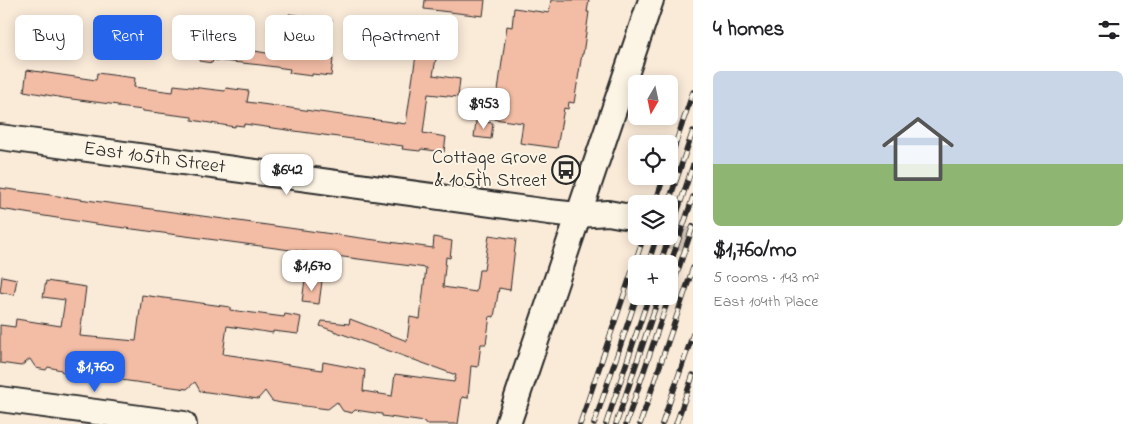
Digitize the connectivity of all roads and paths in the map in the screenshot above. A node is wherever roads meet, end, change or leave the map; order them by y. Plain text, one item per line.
1 (651, 0) edge
2 (0, 137) edge
3 (578, 216) junction
4 (628, 217) edge
5 (628, 231) edge
6 (0, 399) edge
7 (184, 424) edge
8 (508, 424) edge

1 - 3 street
2 - 3 street, East 105th Street
3 - 4 street, East 105th Street
3 - 5 street, East 105th Street
3 - 8 street
6 - 7 street

